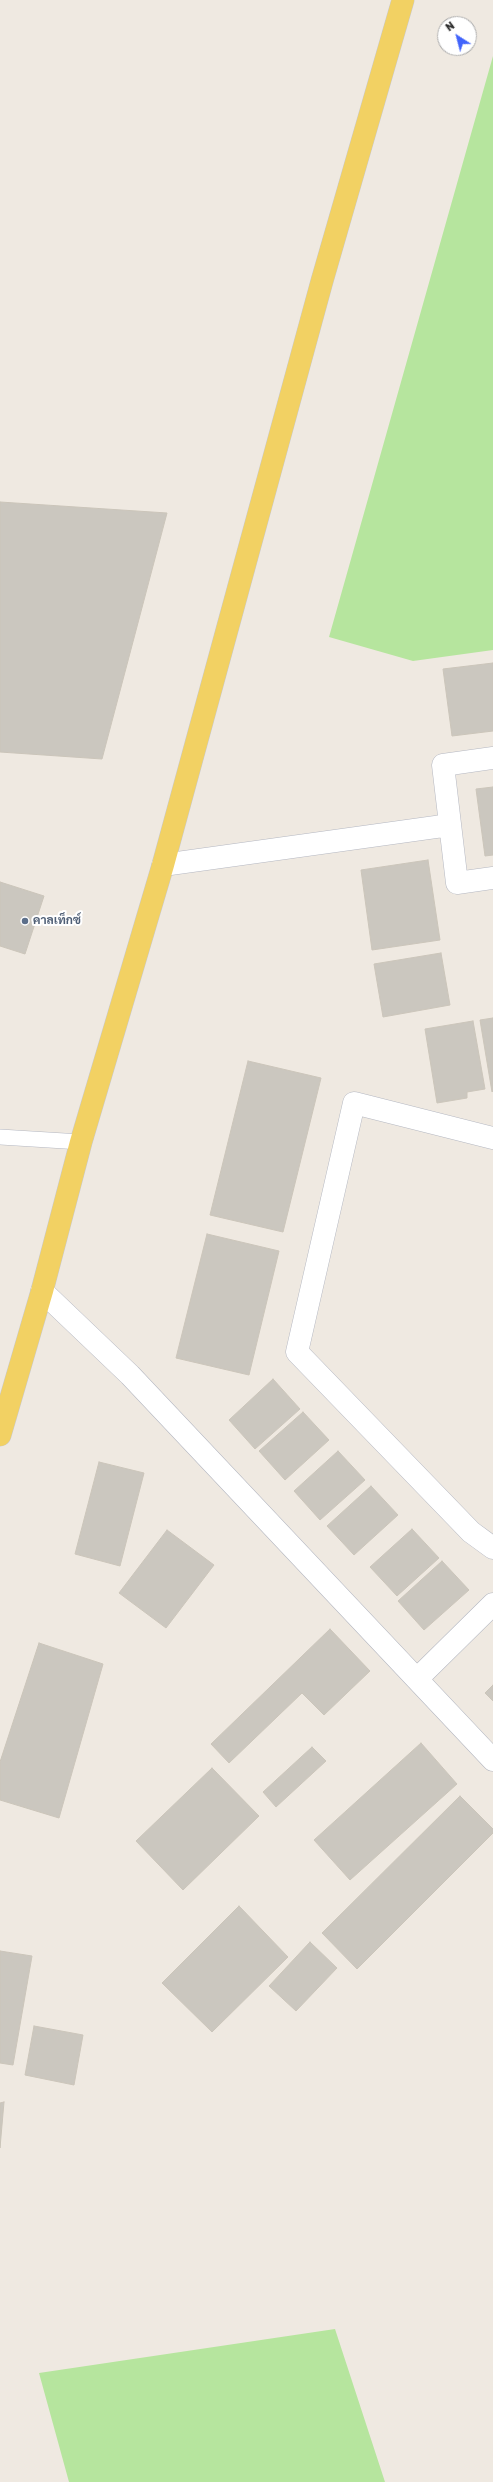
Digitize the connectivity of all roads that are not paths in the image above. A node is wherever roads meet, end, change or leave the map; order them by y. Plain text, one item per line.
1 (403, 0) edge
2 (493, 758) edge
3 (450, 825) junction
4 (163, 865) junction
5 (493, 878) edge
6 (0, 1137) edge
7 (493, 1138) edge
8 (81, 1142) junction
9 (42, 1291) junction
10 (0, 1435) edge
11 (493, 1548) edge
12 (493, 1604) edge
13 (416, 1679) junction
14 (493, 1760) edge

1 - 4 main road
2 - 3 street
3 - 4 street
3 - 5 street
4 - 8 main road
6 - 8 lane
7 - 11 street
8 - 9 main road
9 - 10 main road
9 - 13 street
12 - 13 street
13 - 14 street

